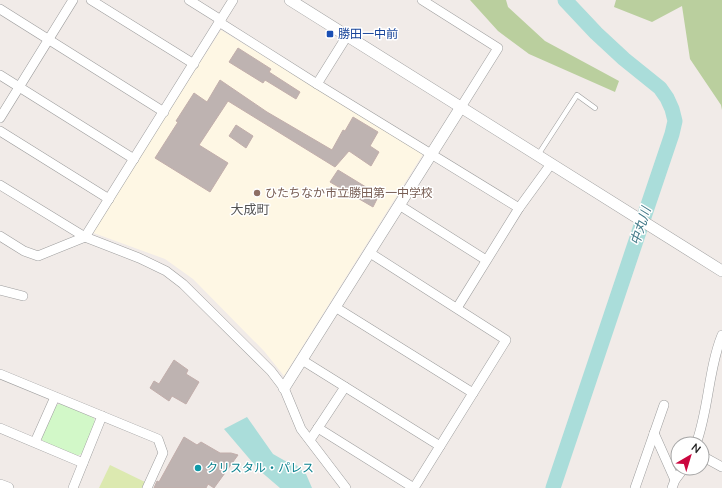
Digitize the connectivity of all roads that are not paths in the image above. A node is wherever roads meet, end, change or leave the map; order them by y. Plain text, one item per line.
1 (73, 0) edge
2 (91, 0) edge
3 (189, 0) edge
4 (233, 0) edge
5 (290, 0) edge
6 (422, 0) edge
7 (0, 9) edge
8 (220, 21) junction
9 (347, 36) junction
10 (48, 40) junction
11 (194, 64) junction
12 (0, 75) edge
13 (317, 84) junction
14 (19, 87) junction
15 (461, 107) junction
16 (596, 108) dead end
17 (164, 112) junction
18 (0, 118) edge
19 (0, 131) edge
20 (432, 154) junction
21 (538, 155) junction
22 (134, 159) junction
23 (551, 164) junction
24 (0, 185) edge
25 (109, 199) junction
26 (399, 205) junction
27 (519, 208) junction
28 (0, 236) edge
29 (85, 237) junction
30 (370, 253) junction
31 (486, 260) junction
32 (722, 271) edge
33 (0, 290) edge
34 (23, 296) dead end
35 (335, 307) junction
36 (457, 308) junction
37 (722, 335) edge
38 (302, 360) junction
39 (0, 374) edge
40 (345, 387) junction
41 (284, 388) junction
42 (473, 393) junction
43 (55, 397) junction
44 (664, 405) dead end
45 (102, 416) junction
46 (0, 428) edge
47 (318, 428) junction
48 (654, 434) junction
49 (698, 436) edge
50 (310, 440) junction
51 (35, 442) junction
52 (440, 446) junction
53 (710, 460) edge
54 (83, 463) junction
55 (722, 467) edge
56 (674, 484) edge
57 (0, 485) edge
58 (8, 488) edge
59 (73, 488) edge
60 (148, 488) edge
61 (346, 488) edge
62 (414, 488) edge
63 (636, 488) edge

1 - 10 street
2 - 11 street
3 - 8 street
4 - 8 street
5 - 9 street
6 - 15 street
7 - 10 street
8 - 11 street
8 - 13 street
9 - 13 street
9 - 15 street
10 - 14 street
10 - 17 street
11 - 17 street
12 - 14 street
13 - 20 street
14 - 18 street
14 - 22 street
15 - 20 street
15 - 21 street
16 - 21 lane
17 - 22 street
19 - 25 street
20 - 26 street
20 - 27 street
21 - 23 street
22 - 25 street
23 - 27 street
23 - 32 street
24 - 29 street
25 - 29 street
26 - 30 street
26 - 31 street
27 - 31 street
28 - 29 street
29 - 41 street
30 - 35 street
30 - 36 street
31 - 36 street
33 - 34 street
35 - 38 street
35 - 42 street
36 - 42 street
37 - 49 street
38 - 40 street
38 - 41 street
39 - 43 street
40 - 47 street
40 - 52 street
41 - 50 street
42 - 52 street
43 - 45 street
43 - 51 street
44 - 48 street
45 - 54 street
45 - 60 street
46 - 51 street
47 - 50 street
47 - 62 street
48 - 56 street
48 - 63 street
50 - 61 street
51 - 54 street
52 - 62 street
53 - 55 street
54 - 59 street
57 - 58 street

